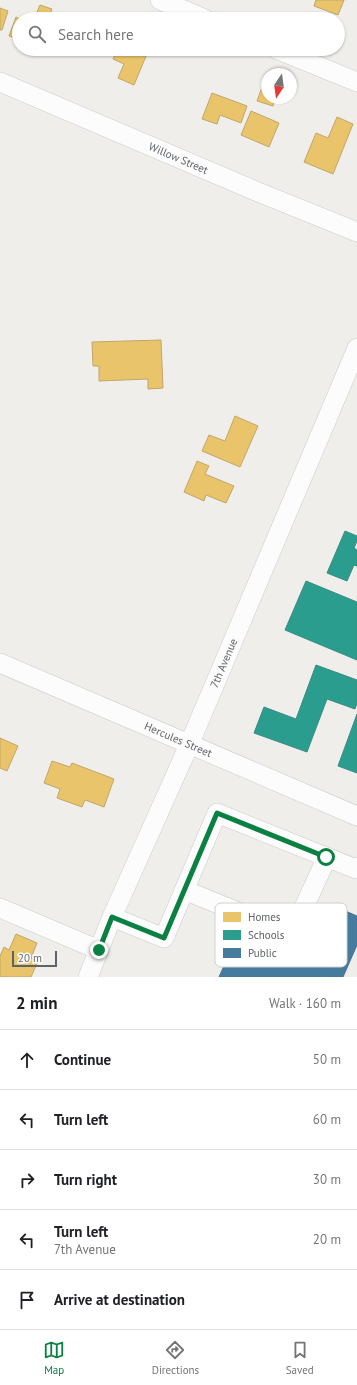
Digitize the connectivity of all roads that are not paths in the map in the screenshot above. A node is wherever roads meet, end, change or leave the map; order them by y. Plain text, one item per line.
1 (160, 0) edge
2 (188, 12) edge
3 (293, 56) edge
4 (0, 82) edge
5 (357, 82) edge
6 (357, 232) edge
7 (357, 348) edge
8 (0, 663) edge
9 (189, 745) junction
10 (357, 816) edge
11 (326, 857) junction
12 (357, 867) edge
13 (184, 890) junction
14 (216, 903) edge
15 (306, 903) edge
16 (0, 908) edge
17 (112, 917) junction
18 (99, 950) junction
19 (88, 977) edge

1 - 2 street
3 - 5 street
4 - 6 street, Willow Street
7 - 9 street, 7th Avenue
8 - 9 street, Hercules Street
9 - 10 street, Hercules Street
9 - 17 street, 7th Avenue
11 - 12 street
11 - 13 street
11 - 15 street
13 - 14 street
13 - 17 street
16 - 18 street
17 - 18 street, 7th Avenue
18 - 19 street, 7th Avenue

